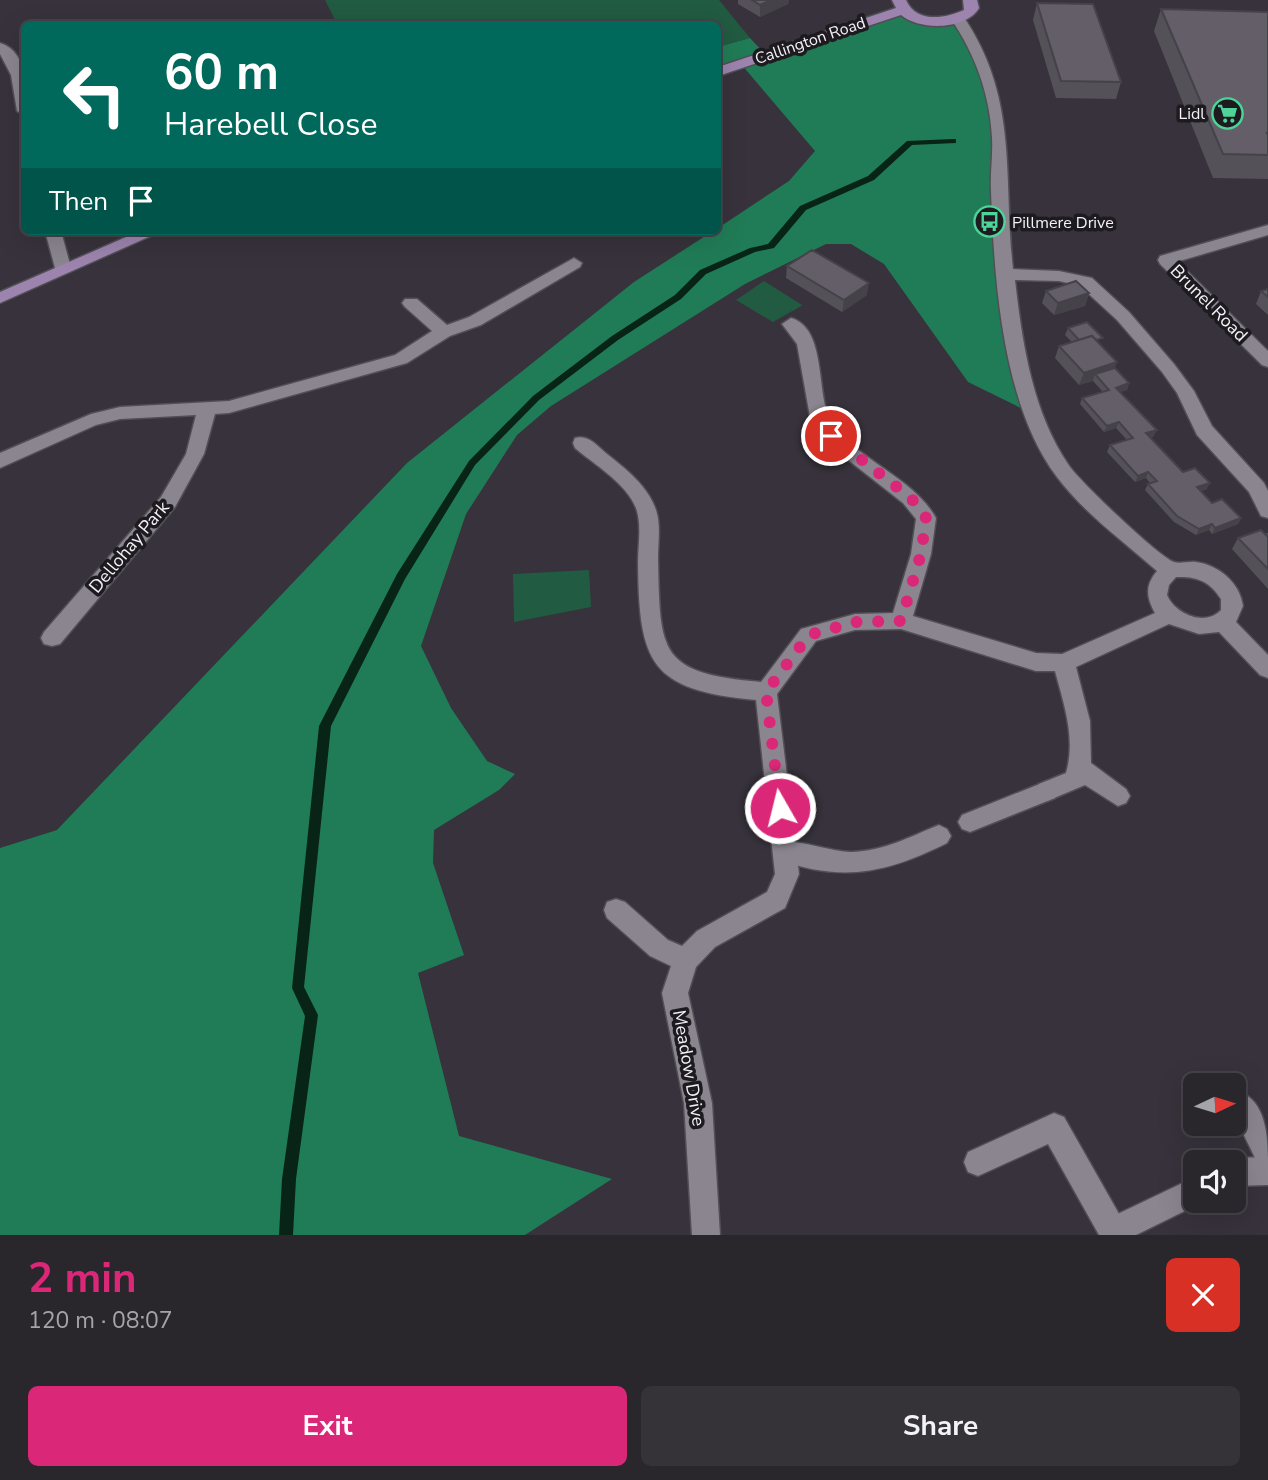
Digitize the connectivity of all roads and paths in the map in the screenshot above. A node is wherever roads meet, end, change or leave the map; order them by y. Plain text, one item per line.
1 (970, 0) edge
2 (901, 5) edge
3 (958, 19) junction
4 (0, 47) edge
5 (721, 71) edge
6 (21, 96) edge
7 (1268, 230) edge
8 (54, 235) edge
9 (144, 235) edge
10 (574, 263) dead end
11 (63, 268) junction
12 (1008, 274) junction
13 (0, 298) edge
14 (411, 303) dead end
15 (791, 324) dead end
16 (444, 332) junction
17 (1268, 361) edge
18 (207, 409) junction
19 (582, 443) dead end
20 (0, 461) edge
21 (1263, 485) edge
22 (1268, 511) edge
23 (1170, 570) junction
24 (1170, 615) junction
25 (901, 621) junction
26 (1222, 622) junction
27 (51, 638) dead end
28 (1064, 663) junction
29 (1268, 669) edge
30 (766, 692) junction
31 (1080, 768) junction
32 (1118, 796) dead end
33 (970, 822) dead end
34 (939, 836) dead end
35 (785, 851) junction
36 (616, 910) dead end
37 (685, 960) junction
38 (1246, 1112) edge
39 (1268, 1156) edge
40 (978, 1162) dead end
41 (1268, 1171) edge
42 (1246, 1172) edge
43 (1183, 1197) edge
44 (706, 1235) edge

1 - 3 main road
2 - 3 main road
2 - 5 main road, Callington Road
3 - 12 street
4 - 6 street
7 - 17 street, Brunel Road
8 - 11 street
9 - 11 main road
10 - 16 street
11 - 13 main road
12 - 21 street
12 - 23 street
14 - 16 street
15 - 25 street
16 - 18 street
18 - 20 street
18 - 27 street, Dellohay Park
19 - 30 street
21 - 22 street
23 - 24 street
23 - 26 street
24 - 26 street
24 - 28 street
25 - 28 street
25 - 30 street
26 - 29 street
28 - 31 street
30 - 35 street
31 - 32 street
31 - 33 street
34 - 35 street
35 - 37 street
36 - 37 street
37 - 44 street, Meadow Drive
38 - 39 street
40 - 43 street
41 - 42 street

